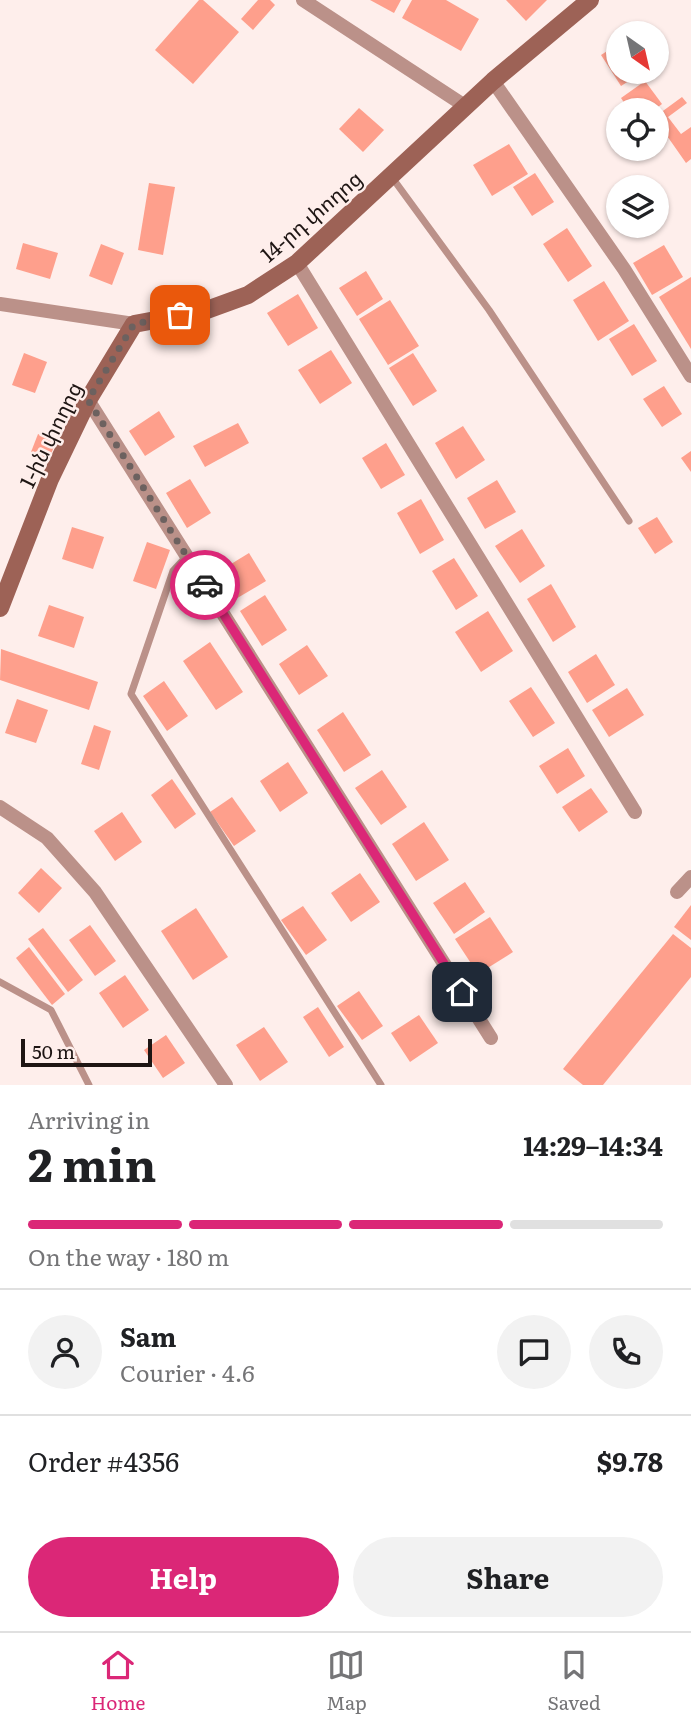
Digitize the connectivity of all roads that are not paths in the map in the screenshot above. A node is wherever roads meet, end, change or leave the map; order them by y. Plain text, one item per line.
1 (303, 0) edge
2 (590, 0) edge
3 (493, 81) junction
4 (465, 106) junction
5 (391, 175) junction
6 (297, 263) junction
7 (0, 304) edge
8 (134, 324) junction
9 (691, 376) edge
10 (88, 400) junction
11 (629, 521) dead end
12 (187, 556) junction
13 (2, 596) edge
14 (0, 807) edge
15 (635, 812) dead end
16 (691, 877) edge
17 (677, 892) dead end
18 (0, 982) edge
19 (491, 1038) dead end
20 (89, 1085) edge
21 (226, 1085) edge
22 (381, 1085) edge

1 - 4 street
2 - 3 street, 14-րդ փողոց
3 - 4 street, 14-րդ փողոց
3 - 9 street
4 - 5 street, 14-րդ փողոց
5 - 6 street, 14-րդ փողոց
5 - 11 lane
6 - 8 street, 14-րդ փողոց
6 - 15 street
7 - 8 street, 14-րդ փողոց
8 - 10 street, 1-ին փողոց
10 - 12 street
10 - 13 street, 1-ին փողոց
12 - 19 street
12 - 22 lane
14 - 21 street
16 - 17 street
18 - 20 lane

